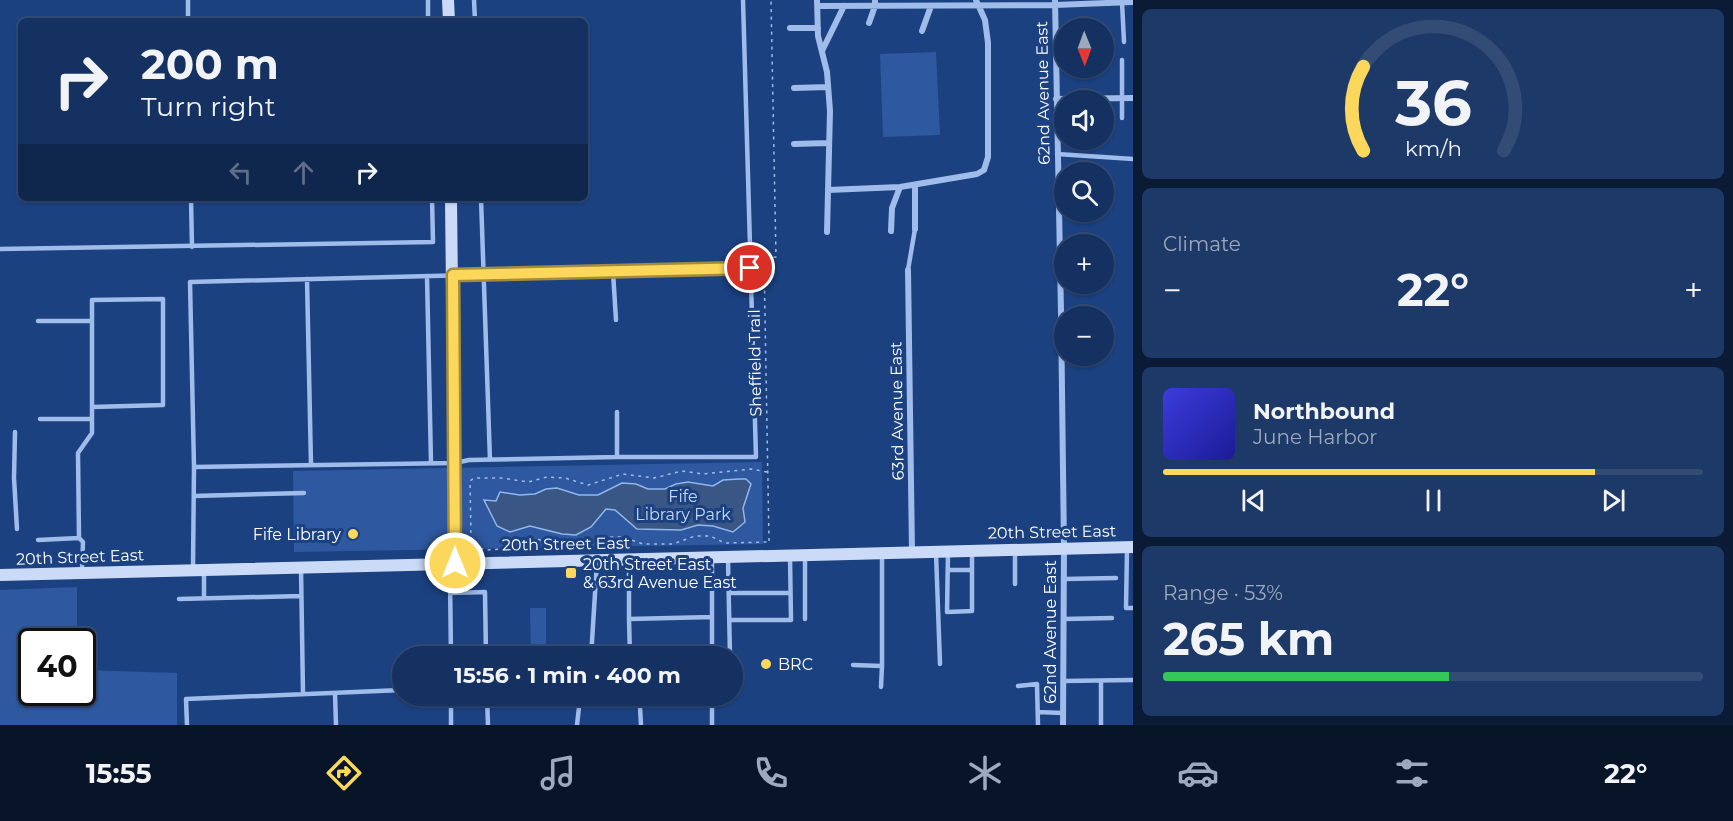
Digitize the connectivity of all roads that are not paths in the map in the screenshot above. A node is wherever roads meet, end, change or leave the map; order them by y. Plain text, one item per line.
1 (188, 0) edge
2 (428, 0) edge
3 (448, 0) edge
4 (474, 0) edge
5 (743, 0) edge
6 (1122, 2) junction
7 (1133, 2) edge
8 (817, 3) edge
9 (875, 3) edge
10 (941, 3) edge
11 (978, 3) edge
12 (1054, 3) edge
13 (844, 6) junction
14 (931, 6) junction
15 (188, 18) edge
16 (428, 18) edge
17 (448, 18) edge
18 (475, 18) edge
19 (868, 23) dead end
20 (789, 28) dead end
21 (818, 28) junction
22 (922, 31) dead end
23 (1124, 42) dead end
24 (822, 51) junction
25 (1122, 60) dead end
26 (828, 87) junction
27 (794, 88) dead end
28 (1056, 90) edge
29 (1114, 98) edge
30 (1122, 98) junction
31 (1133, 98) edge
32 (1122, 118) dead end
33 (829, 143) junction
34 (794, 144) dead end
35 (1057, 150) edge
36 (1057, 154) junction
37 (1133, 159) edge
38 (915, 185) junction
39 (900, 187) junction
40 (828, 190) junction
41 (191, 201) edge
42 (432, 201) edge
43 (451, 201) edge
44 (482, 201) edge
45 (915, 229) joint
46 (891, 231) dead end
47 (827, 232) dead end
48 (192, 247) junction
49 (0, 249) edge
50 (750, 268) junction
51 (908, 270) joint
52 (613, 272) junction
53 (453, 275) junction
54 (484, 275) junction
55 (427, 276) junction
56 (308, 279) junction
57 (616, 320) dead end
58 (38, 321) dead end
59 (92, 321) junction
60 (92, 407) junction
61 (617, 412) dead end
62 (40, 419) dead end
63 (92, 419) junction
64 (15, 432) dead end
65 (617, 457) junction
66 (490, 460) junction
67 (431, 463) junction
68 (455, 463) junction
69 (311, 465) junction
70 (194, 467) junction
71 (304, 493) dead end
72 (194, 496) junction
73 (16, 530) dead end
74 (79, 538) junction
75 (38, 540) dead end
76 (1130, 547) edge
77 (1064, 548) junction
78 (1015, 549) junction
79 (942, 550) junction
80 (972, 550) junction
81 (912, 551) junction
82 (882, 552) junction
83 (790, 554) junction
84 (805, 554) junction
85 (712, 556) junction
86 (728, 556) junction
87 (629, 559) junction
88 (597, 560) junction
89 (455, 563) junction
90 (300, 567) junction
91 (198, 570) junction
92 (948, 570) junction
93 (972, 570) junction
94 (82, 573) junction
95 (0, 575) edge
96 (1116, 578) dead end
97 (1064, 579) junction
98 (1015, 584) dead end
99 (450, 592) junction
100 (790, 593) junction
101 (730, 594) junction
102 (301, 596) junction
103 (179, 598) dead end
104 (204, 598) junction
105 (1133, 608) edge
106 (712, 617) junction
107 (1112, 618) dead end
108 (805, 619) dead end
109 (1064, 619) junction
110 (629, 620) junction
111 (730, 620) junction
112 (451, 646) edge
113 (486, 646) edge
114 (592, 646) edge
115 (630, 646) edge
116 (712, 646) edge
117 (730, 646) edge
118 (940, 664) dead end
119 (853, 665) dead end
120 (882, 666) junction
121 (1133, 680) edge
122 (1063, 681) junction
123 (1101, 681) junction
124 (1018, 686) dead end
125 (881, 687) dead end
126 (392, 690) edge
127 (335, 693) junction
128 (303, 694) junction
129 (451, 706) edge
130 (487, 706) edge
131 (579, 706) edge
132 (639, 706) edge
133 (712, 706) edge
134 (1038, 712) junction
135 (1063, 713) junction
136 (187, 725) edge
137 (336, 725) edge
138 (451, 725) edge
139 (488, 725) edge
140 (577, 725) edge
141 (641, 725) edge
142 (712, 725) edge
143 (1038, 725) edge
144 (1063, 725) edge
145 (1101, 725) edge

1 - 15 lane
2 - 16 lane
3 - 17 main road
4 - 18 lane
5 - 50 lane
6 - 7 street
6 - 12 street
6 - 23 lane
8 - 13 street
8 - 21 street
9 - 13 street
9 - 14 street
9 - 19 street
10 - 11 street
10 - 14 street
11 - 12 street
11 - 38 street
12 - 28 street, 62nd Avenue East
13 - 24 street
14 - 22 street
20 - 21 street
21 - 24 street
24 - 26 street
25 - 30 lane
26 - 27 street
26 - 33 street
29 - 30 street
30 - 31 street
30 - 32 lane
33 - 34 street
33 - 40 street
35 - 36 street, 62nd Avenue East
36 - 37 lane
36 - 77 street, 62nd Avenue East
38 - 39 street
38 - 45 street
39 - 40 street
39 - 46 street
40 - 47 street
41 - 48 lane
42 - 48 lane
43 - 53 main road
44 - 54 lane
45 - 51 lane
48 - 49 lane
50 - 52 lane
50 - 65 lane
51 - 81 street, 63rd Avenue East
52 - 54 lane
52 - 57 lane
53 - 54 lane
53 - 55 lane
53 - 68 main road
54 - 66 lane
55 - 56 lane
55 - 67 lane
56 - 69 lane
56 - 70 lane
58 - 59 lane
59 - 60 lane
59 - 60 lane
60 - 63 lane
61 - 65 lane
62 - 63 lane
63 - 74 lane
64 - 73 lane
65 - 66 lane
66 - 68 lane
67 - 68 lane
67 - 69 lane
68 - 89 main road
69 - 70 lane
70 - 72 lane
71 - 72 lane
72 - 91 lane
74 - 75 lane
74 - 94 lane
76 - 77 main road, 20th Street East
76 - 105 lane
77 - 78 main road, 20th Street East
77 - 97 street, 62nd Avenue East
78 - 80 main road, 20th Street East
78 - 98 lane
79 - 80 main road, 20th Street East
79 - 81 main road, 20th Street East
79 - 92 lane
79 - 118 lane
80 - 93 lane
81 - 82 main road, 20th Street East
82 - 84 main road, 20th Street East
82 - 120 lane
83 - 84 main road, 20th Street East
83 - 86 main road, 20th Street East
83 - 100 lane
84 - 108 lane
85 - 86 main road, 20th Street East
85 - 87 main road, 20th Street East
85 - 106 lane
86 - 101 lane
87 - 88 main road, 20th Street East
87 - 110 lane
88 - 89 main road, 20th Street East
88 - 114 lane
89 - 90 main road, 20th Street East
89 - 99 lane
90 - 91 main road, 20th Street East
90 - 102 lane
91 - 94 main road, 20th Street East
91 - 104 lane
92 - 93 lane
92 - 93 lane
94 - 95 main road, 20th Street East
96 - 97 lane
97 - 109 street, 62nd Avenue East
99 - 112 lane
99 - 113 lane
100 - 101 lane
100 - 111 lane
101 - 111 lane
102 - 104 lane
102 - 128 lane
103 - 104 lane
106 - 110 lane
106 - 116 lane
107 - 109 lane
109 - 122 street, 62nd Avenue East
110 - 115 lane
111 - 117 lane
119 - 120 lane
120 - 125 lane
121 - 123 lane
122 - 123 lane
122 - 135 street, 62nd Avenue East
123 - 145 lane
124 - 134 lane
126 - 127 lane
127 - 128 lane
127 - 137 lane
128 - 136 lane
129 - 138 lane
130 - 139 lane
131 - 140 lane
132 - 141 lane
133 - 142 lane
134 - 135 lane
134 - 143 lane
135 - 144 street, 62nd Avenue East

